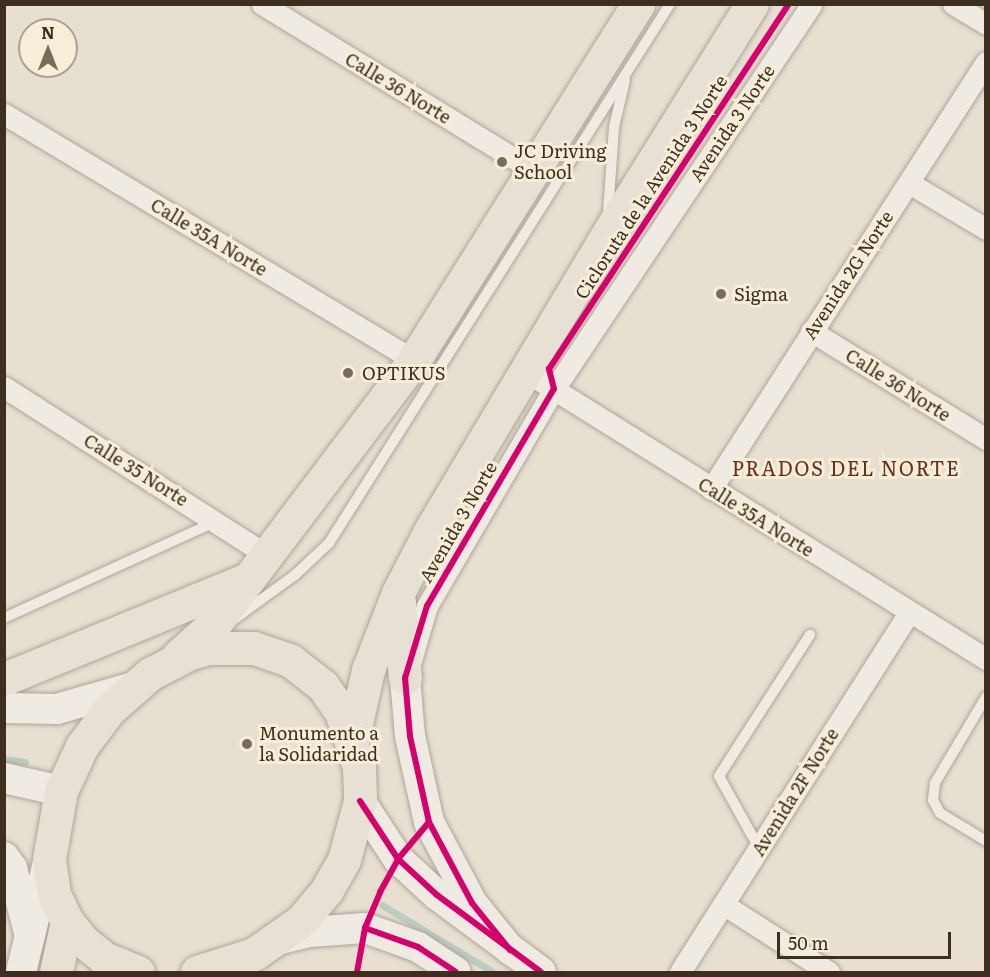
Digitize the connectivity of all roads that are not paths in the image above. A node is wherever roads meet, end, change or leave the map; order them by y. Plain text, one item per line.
1 (262, 4) edge
2 (638, 4) edge
3 (670, 4) edge
4 (752, 4) edge
5 (812, 4) edge
6 (953, 4) edge
7 (986, 24) edge
8 (986, 62) edge
9 (627, 72) junction
10 (4, 114) edge
11 (534, 171) junction
12 (909, 183) junction
13 (986, 229) edge
14 (607, 235) junction
15 (811, 331) junction
16 (414, 360) junction
17 (541, 381) junction
18 (4, 387) edge
19 (986, 439) edge
20 (711, 489) junction
21 (218, 521) junction
22 (258, 566) junction
23 (398, 593) junction
24 (909, 612) junction
25 (4, 618) edge
26 (810, 635) dead end
27 (182, 656) junction
28 (986, 659) edge
29 (405, 678) junction
30 (4, 679) edge
31 (133, 687) junction
32 (986, 697) edge
33 (4, 708) edge
34 (352, 741) junction
35 (4, 778) edge
36 (61, 791) junction
37 (360, 801) junction
38 (986, 841) edge
39 (759, 848) junction
40 (4, 857) edge
41 (49, 859) junction
42 (723, 904) junction
43 (67, 921) junction
44 (278, 940) junction
45 (32, 941) junction
46 (510, 950) junction
47 (205, 971) edge
48 (21, 972) edge
49 (56, 972) edge
50 (138, 972) edge
51 (456, 972) edge
52 (541, 972) edge
53 (680, 972) edge
54 (829, 972) edge

1 - 11 street, Calle 36 Norte
2 - 11 main road
3 - 9 lane
4 - 14 main road, Avenida 3 Norte
5 - 17 street, Avenida 3 Norte
6 - 7 street
8 - 12 street, Avenida 2G Norte
9 - 14 lane
9 - 27 lane
10 - 16 street, Calle 35A Norte
11 - 16 main road
12 - 13 street
12 - 15 street, Avenida 2G Norte
14 - 17 main road, Avenida 3 Norte
15 - 19 street, Calle 36 Norte
15 - 20 street, Avenida 2G Norte
16 - 22 main road
17 - 20 street, Calle 35A Norte
17 - 23 main road, Avenida 3 Norte
17 - 29 street, Avenida 3 Norte
18 - 21 street, Calle 35 Norte
20 - 24 street, Calle 35A Norte
21 - 22 street, Calle 35 Norte
21 - 25 lane
22 - 27 main road
22 - 30 main road
23 - 29 main road
23 - 34 main road, Avenida 3 Norte
24 - 28 street, Calle 35A Norte
24 - 39 street, Avenida 2F Norte
26 - 39 lane
27 - 31 main road
27 - 34 main road
29 - 46 main road
31 - 33 main road
31 - 36 main road
32 - 38 lane
34 - 37 main road
35 - 36 main road
36 - 41 main road
37 - 44 main road
37 - 46 main road
39 - 42 street, Avenida 2F Norte
40 - 45 main road
41 - 43 main road
41 - 45 main road
42 - 53 street, Avenida 2F Norte
42 - 54 street
43 - 49 main road
43 - 50 main road
44 - 47 main road
44 - 51 main road
45 - 48 main road
46 - 52 main road

